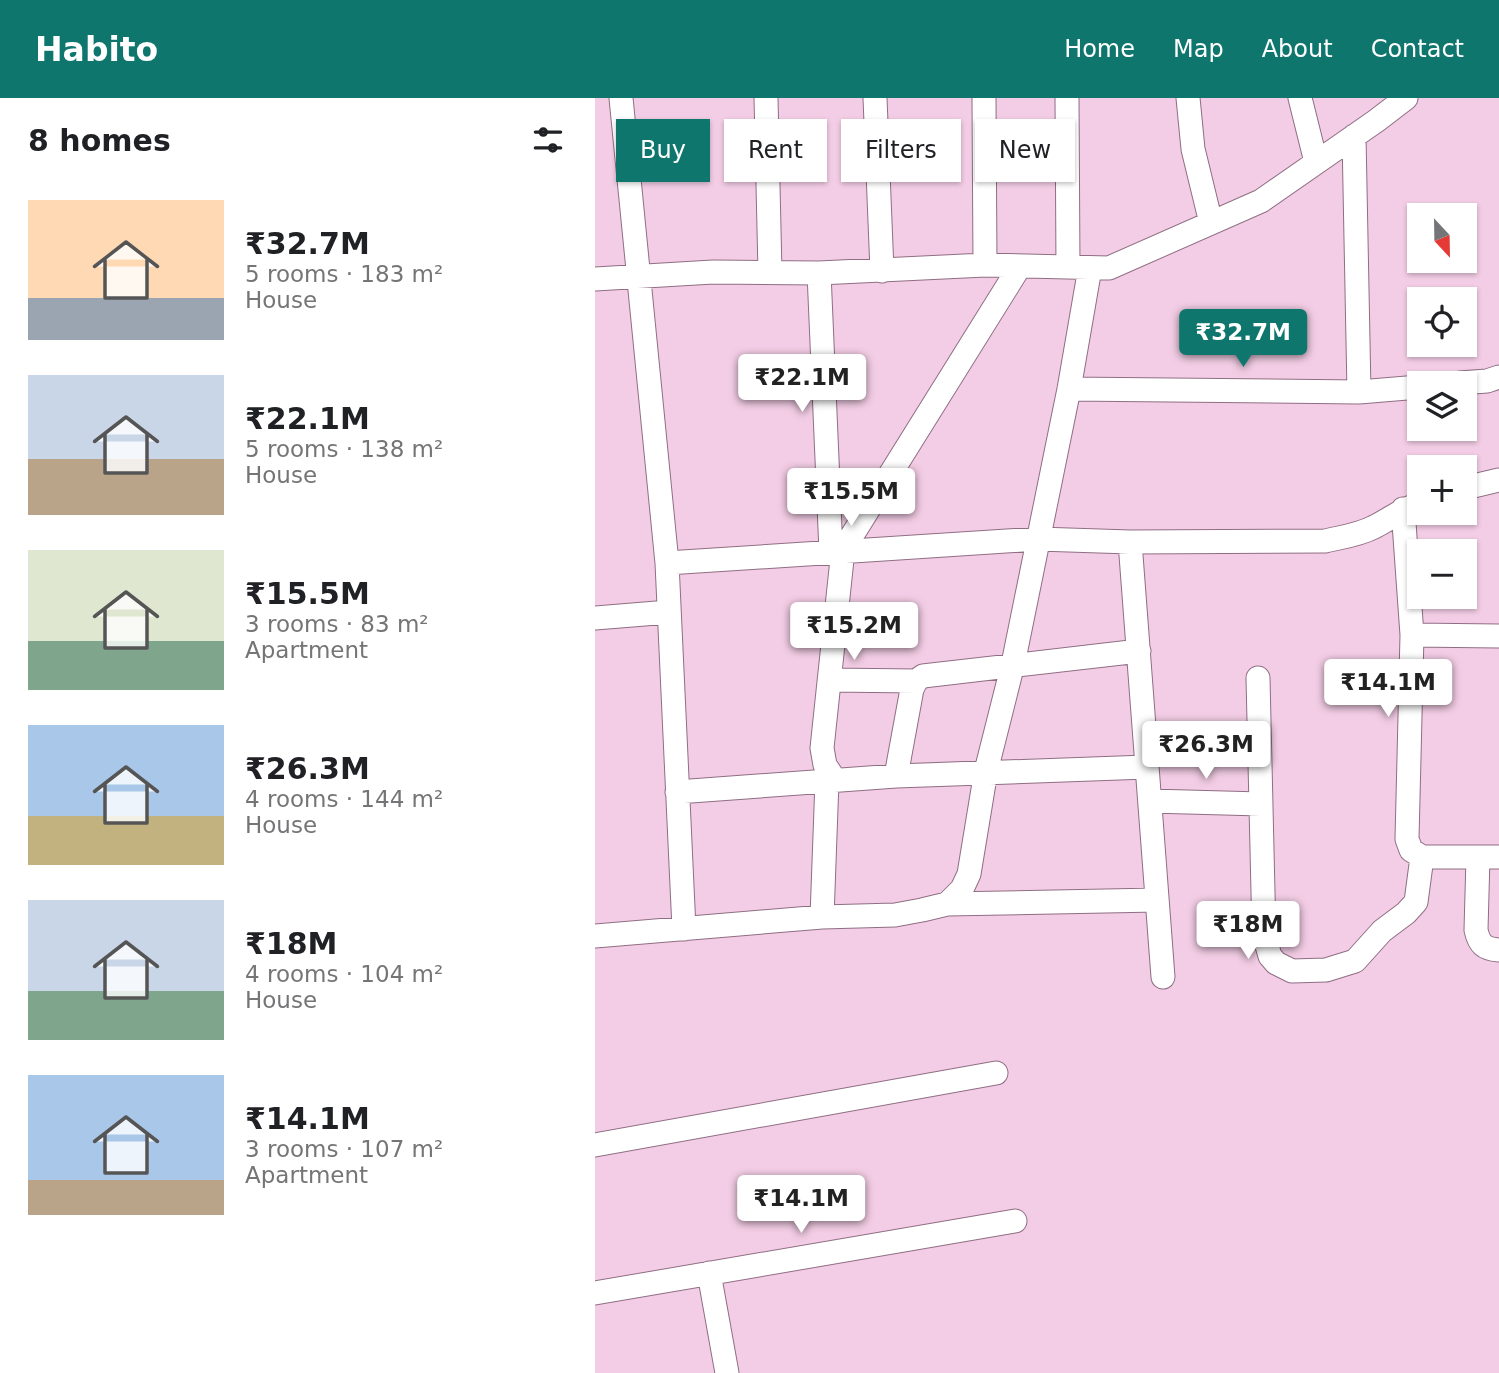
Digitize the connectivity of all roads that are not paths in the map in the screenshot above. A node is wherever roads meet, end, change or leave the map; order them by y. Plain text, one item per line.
1 (621, 98) edge
2 (766, 98) edge
3 (875, 98) edge
4 (984, 98) edge
5 (1067, 98) edge
6 (1188, 98) edge
7 (1300, 98) edge
8 (1406, 98) edge
9 (1354, 136) junction
10 (1317, 162) junction
11 (1211, 223) junction
12 (985, 265) junction
13 (1020, 265) junction
14 (1079, 268) junction
15 (882, 271) junction
16 (770, 272) junction
17 (819, 273) junction
18 (638, 276) junction
19 (595, 278) edge
20 (1499, 377) edge
21 (1477, 382) edge
22 (1407, 388) edge
23 (1069, 389) junction
24 (1359, 392) junction
25 (1499, 480) edge
26 (1477, 485) edge
27 (1407, 508) edge
28 (1411, 525) edge
29 (1038, 539) junction
30 (1131, 542) junction
31 (837, 551) junction
32 (667, 563) junction
33 (669, 612) junction
34 (595, 618) edge
35 (1412, 635) junction
36 (1499, 636) edge
37 (1139, 651) junction
38 (1013, 664) junction
39 (1258, 678) dead end
40 (830, 680) junction
41 (916, 681) junction
42 (1147, 767) junction
43 (986, 771) junction
44 (896, 776) junction
45 (831, 781) junction
46 (677, 792) junction
47 (1150, 801) junction
48 (1261, 804) junction
49 (1422, 857) junction
50 (1488, 857) edge
51 (1157, 900) junction
52 (947, 904) junction
53 (822, 917) junction
54 (684, 929) junction
55 (595, 936) edge
56 (1499, 950) edge
57 (1163, 977) dead end
58 (996, 1073) dead end
59 (595, 1145) edge
60 (1015, 1221) dead end
61 (709, 1273) junction
62 (595, 1293) edge
63 (727, 1373) edge

1 - 18 street
2 - 16 street
3 - 15 street
4 - 12 street
5 - 14 street
6 - 11 street
7 - 10 street
8 - 9 street
9 - 10 street
9 - 24 street
10 - 11 street
11 - 14 street
12 - 13 street
12 - 15 street
13 - 14 street
13 - 31 street
14 - 23 street
15 - 17 street
16 - 17 street
16 - 18 street
17 - 31 street
18 - 19 street
18 - 32 street
20 - 21 street
22 - 24 street
23 - 24 street
23 - 29 street
25 - 26 street
27 - 30 street
28 - 35 street
29 - 30 street
29 - 31 street
29 - 38 street
30 - 37 street
31 - 32 street
31 - 40 street
32 - 33 street
33 - 34 street
33 - 46 street
35 - 36 street
35 - 49 street
37 - 38 street
37 - 42 street
38 - 41 street
38 - 43 street
39 - 48 street
40 - 41 street
40 - 45 street
41 - 44 street
42 - 43 street
42 - 47 street
43 - 44 street
43 - 52 street
44 - 45 street
45 - 46 street
45 - 53 street
46 - 54 street
47 - 48 street
47 - 51 street
48 - 49 street
49 - 50 street
50 - 56 street
51 - 52 street
51 - 57 street
52 - 53 street
53 - 54 street
54 - 55 street
58 - 59 street
60 - 61 street
61 - 62 street
61 - 63 street

